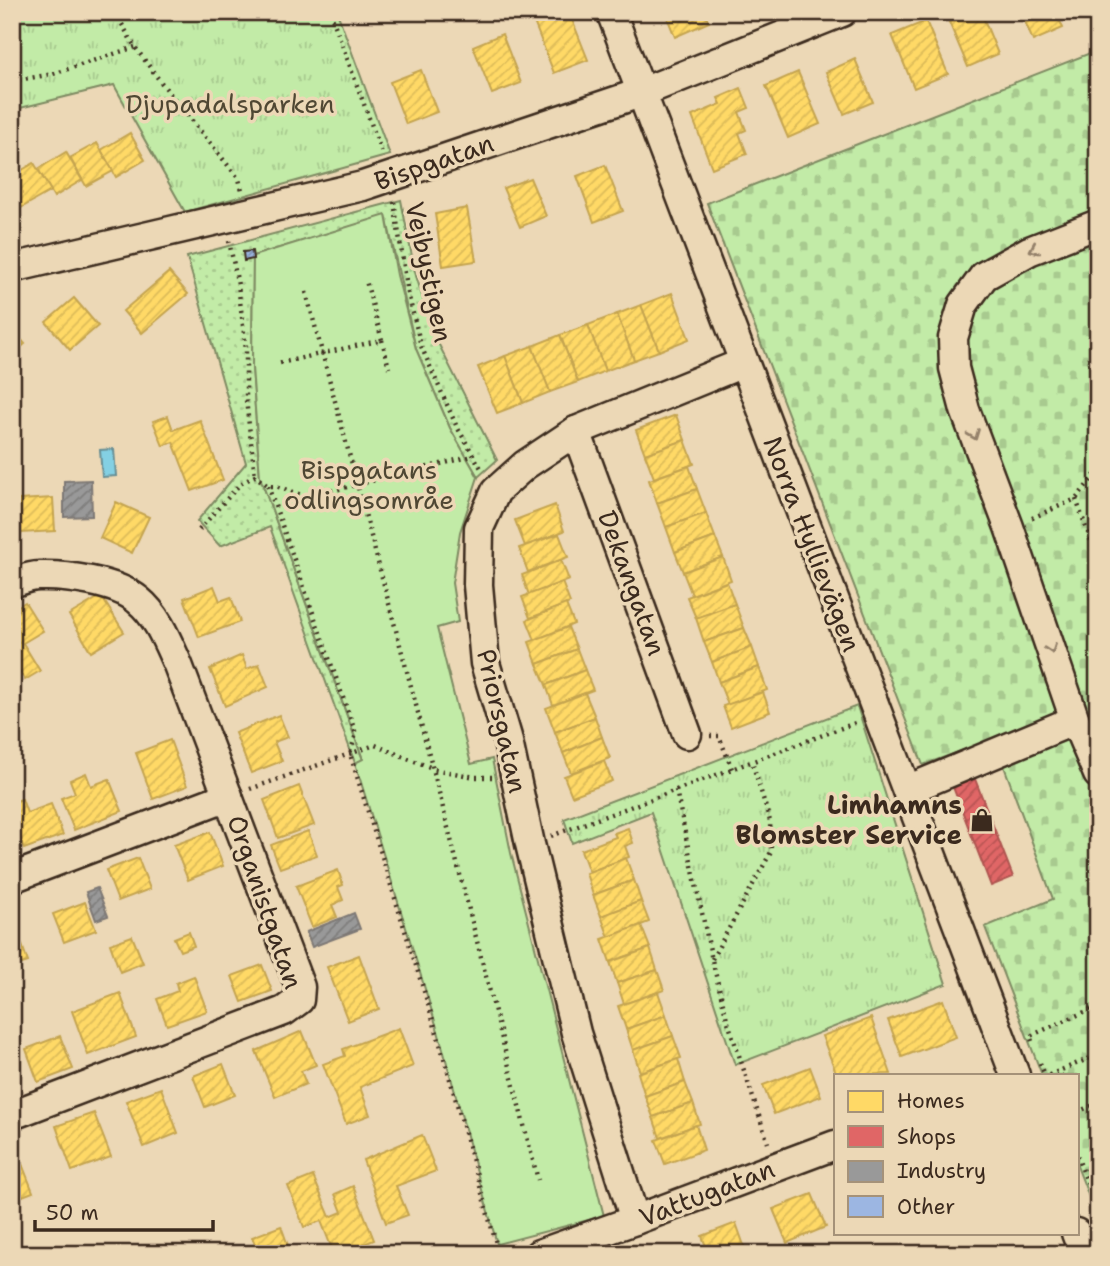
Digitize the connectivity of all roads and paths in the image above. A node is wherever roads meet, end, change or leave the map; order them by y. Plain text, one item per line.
1 (115, 12) edge
2 (330, 12) edge
3 (611, 12) edge
4 (842, 12) edge
5 (135, 47) junction
6 (12, 81) edge
7 (640, 93) junction
8 (390, 177) junction
9 (236, 214) junction
10 (1098, 224) edge
11 (12, 268) edge
12 (366, 281) dead end
13 (306, 292) dead end
14 (382, 340) junction
15 (323, 354) junction
16 (280, 363) dead end
17 (743, 363) junction
18 (389, 368) dead end
19 (576, 431) junction
20 (473, 456) junction
21 (1098, 471) edge
22 (255, 476) junction
23 (359, 484) junction
24 (268, 486) junction
25 (496, 491) junction
26 (1076, 499) junction
27 (1009, 527) junction
28 (199, 530) dead end
29 (1098, 561) edge
30 (12, 583) edge
31 (878, 715) junction
32 (1075, 720) junction
33 (687, 734) joint
34 (350, 754) junction
35 (752, 762) junction
36 (433, 769) junction
37 (732, 769) junction
38 (1098, 774) edge
39 (514, 776) junction
40 (676, 790) junction
41 (907, 790) junction
42 (228, 796) junction
43 (530, 844) junction
44 (12, 878) edge
45 (712, 960) junction
46 (1095, 1007) edge
47 (1098, 1023) edge
48 (1030, 1036) dead end
49 (1098, 1055) edge
50 (1015, 1074) edge
51 (1051, 1074) edge
52 (1098, 1103) edge
53 (1078, 1112) edge
54 (12, 1115) edge
55 (834, 1145) edge
56 (1078, 1159) edge
57 (776, 1167) junction
58 (538, 1180) dead end
59 (1098, 1182) edge
60 (1088, 1185) junction
61 (1098, 1210) edge
62 (635, 1220) junction
63 (1076, 1234) edge
64 (545, 1253) edge
65 (499, 1254) edge
66 (1084, 1254) edge

1 - 5 path
2 - 8 path, Vejbystigen
3 - 7 street, Norra Hyllievägen
4 - 7 street, Bispgatan
5 - 6 path
5 - 9 path
7 - 8 street, Bispgatan
7 - 17 street, Norra Hyllievägen
8 - 9 street, Bispgatan
8 - 20 path, Vejbystigen
9 - 11 street, Bispgatan
9 - 22 path
10 -> 27 street
12 - 14 path
13 - 15 path
14 - 15 path
14 - 18 path
15 - 16 path
15 - 23 path
17 - 19 street, Priorsgatan
17 - 31 street, Norra Hyllievägen
19 - 25 street, Priorsgatan
19 - 33 street, Dekangatan
20 - 23 path
20 - 25 path, Vejbystigen
21 - 26 path
22 - 24 path
22 - 28 path
23 - 24 path
23 - 36 path
24 - 34 path
25 - 39 street, Priorsgatan
26 - 27 path
26 - 29 path
27 -> 32 street
30 - 42 street, Organistgatan
31 - 35 path
31 - 41 street, Norra Hyllievägen
32 - 38 street
32 - 41 street
33 - 37 path
34 - 36 path
34 - 42 path
34 - 65 path
35 - 37 path
35 - 45 path
36 - 39 path
36 - 58 path
37 - 40 path
39 - 43 street, Priorsgatan
40 - 43 path
40 - 45 path
41 - 50 street, Norra Hyllievägen
42 - 44 street
42 - 54 street, Organistgatan
43 - 62 street, Priorsgatan
45 - 57 path
46 - 47 path
46 - 48 path
49 - 51 path
52 - 53 path
55 - 57 street, Vattugatan
56 - 60 path
57 - 62 street, Vattugatan
59 - 60 path
60 - 61 path
62 - 64 street, Vattugatan
63 - 66 street

